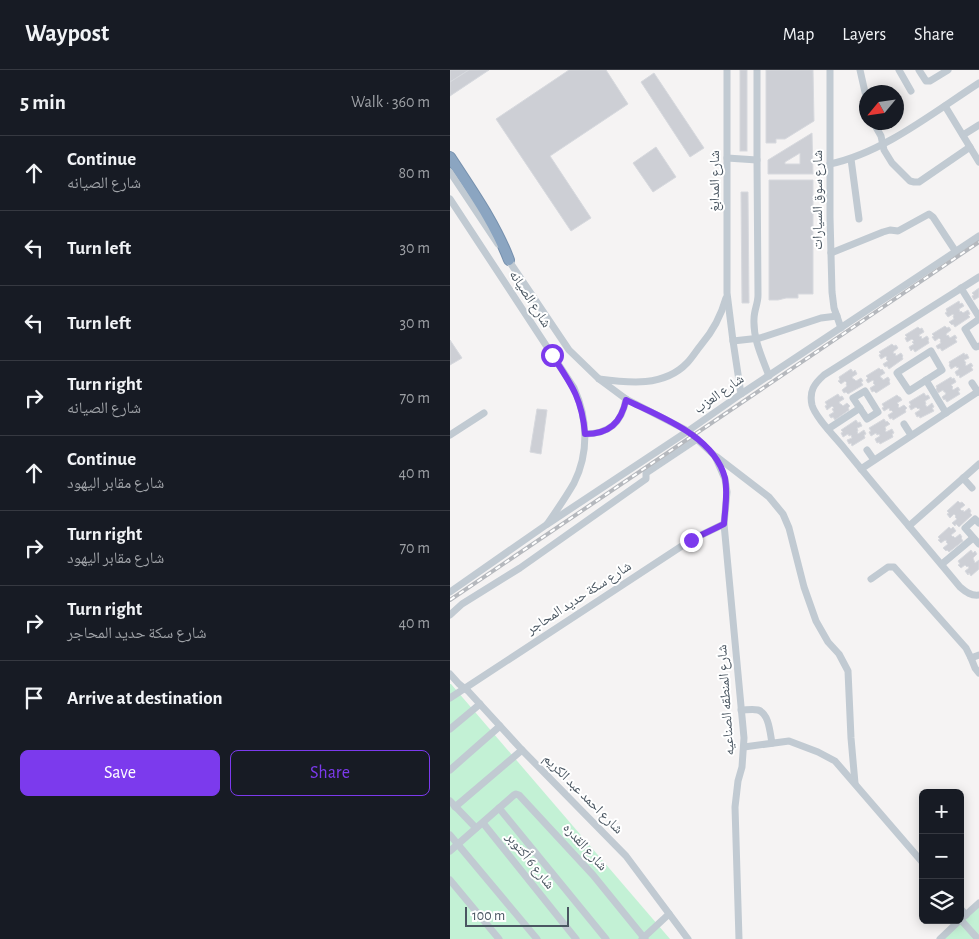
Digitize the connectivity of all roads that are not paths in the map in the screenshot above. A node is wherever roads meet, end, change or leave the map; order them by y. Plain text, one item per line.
1 (727, 70) edge
2 (757, 70) edge
3 (830, 70) edge
4 (860, 70) edge
5 (899, 70) edge
6 (919, 70) edge
7 (948, 70) edge
8 (979, 83) edge
9 (863, 85) edge
10 (911, 91) dead end
11 (945, 106) junction
12 (979, 125) edge
13 (878, 130) edge
14 (963, 135) junction
15 (884, 144) junction
16 (970, 147) junction
17 (450, 157) edge
18 (727, 158) junction
19 (851, 159) junction
20 (757, 160) junction
21 (979, 162) edge
22 (830, 164) junction
23 (450, 172) edge
24 (450, 199) edge
25 (859, 218) dead end
26 (979, 236) edge
27 (956, 252) junction
28 (831, 253) junction
29 (509, 260) junction
30 (979, 277) edge
31 (961, 288) junction
32 (727, 293) junction
33 (837, 316) junction
34 (979, 318) edge
35 (841, 328) junction
36 (755, 339) junction
37 (733, 341) junction
38 (979, 346) edge
39 (768, 376) junction
40 (599, 379) junction
41 (926, 380) junction
42 (972, 382) dead end
43 (978, 392) edge
44 (741, 394) junction
45 (626, 400) junction
46 (860, 408) dead end
47 (484, 413) dead end
48 (946, 413) junction
49 (904, 424) dead end
50 (828, 429) junction
51 (688, 431) junction
52 (585, 434) junction
53 (911, 435) junction
54 (450, 436) edge
55 (696, 439) junction
56 (867, 450) dead end
57 (715, 456) junction
58 (874, 460) junction
59 (979, 464) edge
60 (861, 468) junction
61 (963, 478) junction
62 (972, 488) dead end
63 (979, 523) edge
64 (724, 524) junction
65 (546, 526) junction
66 (909, 526) junction
67 (973, 538) junction
68 (979, 544) edge
69 (942, 564) junction
70 (871, 579) dead end
71 (450, 592) edge
72 (979, 595) edge
73 (450, 615) edge
74 (979, 655) edge
75 (971, 658) junction
76 (979, 673) edge
77 (450, 674) edge
78 (465, 688) junction
79 (450, 698) edge
80 (480, 704) junction
81 (741, 710) junction
82 (500, 726) junction
83 (450, 730) edge
84 (772, 743) junction
85 (744, 747) junction
86 (522, 750) junction
87 (450, 770) edge
88 (855, 783) junction
89 (453, 804) edge
90 (499, 808) junction
91 (482, 823) junction
92 (476, 828) junction
93 (450, 835) edge
94 (458, 844) junction
95 (450, 851) edge
96 (919, 859) edge
97 (450, 880) edge
98 (979, 903) edge
99 (669, 914) junction
100 (964, 917) edge
101 (964, 922) edge
102 (956, 924) edge
103 (643, 938) edge
104 (499, 939) edge
105 (537, 939) edge
106 (576, 939) edge
107 (606, 939) edge
108 (688, 939) edge
109 (739, 939) edge
110 (940, 939) edge
111 (978, 939) edge

1 - 18 street, شارع المدابغ
2 - 20 street
3 - 22 street, شارع سوق السيارات
4 - 9 street
5 - 10 street
6 - 7 street
8 - 11 street
11 - 14 street
11 - 15 street
12 - 14 street
13 - 15 street
14 - 16 street
15 - 16 street
15 - 19 street
16 - 21 street
17 - 29 highway
18 - 20 street
18 - 32 street, شارع المدابغ
19 - 22 street
19 - 25 street
20 - 36 street
22 - 28 street, شارع سوق السيارات
23 - 29 street, شارع الصيانه
24 - 52 street, شارع الصيانه
26 - 27 street, شارع العزب
27 - 28 street
27 - 35 street, شارع العزب
28 - 33 street, شارع سوق السيارات
29 - 40 street, شارع الصيانه
30 - 31 street
31 - 34 street
31 - 50 street
32 - 37 street, شارع المدابغ
32 - 40 street, شارع المدابغ
33 - 35 street, شارع سوق السيارات
33 - 36 street
34 - 38 street
35 - 39 street, شارع العزب
36 - 37 street
36 - 39 street
37 - 44 street, شارع المدابغ
39 - 44 street, شارع العزب
40 - 45 street, شارع الصيانه
41 - 41 street
41 - 48 street
42 - 43 street
43 - 48 street
44 - 51 street, شارع العزب
45 - 51 street, شارع الصيانه
45 - 52 street
46 - 50 street
47 - 54 street
48 - 53 street
49 - 53 street
50 - 60 street
51 - 55 street, شارع الصيانه
51 - 65 street, شارع العزب
52 - 65 street, شارع الصيانه
53 - 58 street
55 - 57 street, شارع الصيانه
55 - 73 street
56 - 58 street
57 - 64 street, شارع المنطقه الصناعيه
57 - 88 street, شارع الصيانه
58 - 60 street
59 - 61 street
60 - 66 street
61 - 62 street
61 - 66 street
63 - 67 street
64 - 78 street, شارع سكة حديد المحاجر
64 - 81 street, شارع المنطقه الصناعيه
65 - 71 street, شارع العزب
66 - 69 street
67 - 68 street
67 - 69 street
69 - 72 street
70 - 75 street
74 - 75 street
75 - 76 street
77 - 78 street, شارع احمد عبد الكريم
78 - 79 street, شارع سكة حديد المحاجر
78 - 80 street, شارع احمد عبد الكريم
80 - 82 street, شارع احمد عبد الكريم
80 - 83 street
81 - 84 street
81 - 85 street, شارع المنطقه الصناعيه
82 - 86 street, شارع احمد عبد الكريم
82 - 87 street
84 - 85 street
84 - 88 street
85 - 109 street, شارع المنطقه الصناعيه
86 - 89 street
86 - 99 street, شارع احمد عبد الكريم
88 - 96 street
89 - 92 street
90 - 91 street
90 - 103 street, شارع القدره
90 - 107 street
91 - 92 street
91 - 106 street, شارع 6 أكتوبر
92 - 94 street
93 - 94 street
94 - 95 street
94 - 105 street
97 - 104 street
98 - 100 street
99 - 103 street
99 - 108 street, شارع احمد عبد الكريم
101 - 111 street
102 - 110 street

